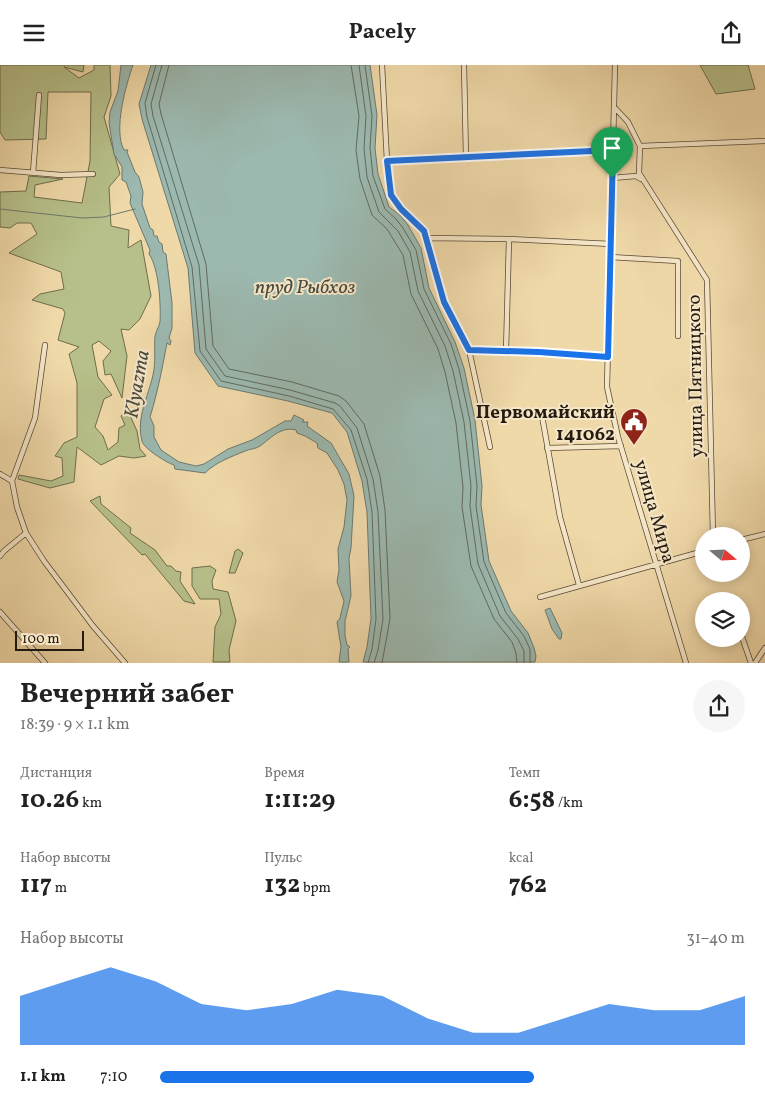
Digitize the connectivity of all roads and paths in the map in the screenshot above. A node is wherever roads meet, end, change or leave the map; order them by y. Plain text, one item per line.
1 (382, 65) edge
2 (464, 65) edge
3 (615, 65) edge
4 (39, 95) dead end
5 (614, 107) junction
6 (765, 141) edge
7 (640, 146) junction
8 (613, 150) junction
9 (466, 157) junction
10 (387, 161) junction
11 (0, 170) edge
12 (33, 173) junction
13 (93, 174) dead end
14 (612, 178) junction
15 (643, 179) junction
16 (426, 238) junction
17 (509, 239) junction
18 (611, 244) junction
19 (610, 257) junction
20 (678, 336) dead end
21 (44, 345) dead end
22 (469, 350) junction
23 (506, 352) junction
24 (608, 357) junction
25 (542, 416) dead end
26 (621, 445) junction
27 (490, 447) dead end
28 (548, 448) junction
29 (0, 474) edge
30 (12, 481) junction
31 (713, 527) edge
32 (26, 533) junction
33 (765, 534) edge
34 (750, 538) edge
35 (2, 549) edge
36 (695, 554) edge
37 (0, 556) edge
38 (656, 565) junction
39 (579, 585) junction
40 (540, 597) dead end
41 (0, 612) edge
42 (745, 647) edge
43 (765, 648) edge
44 (44, 663) edge
45 (125, 663) edge
46 (686, 663) edge
47 (751, 663) edge
48 (756, 663) edge

1 - 10 street
2 - 9 street
3 - 5 street, улица Мира
4 - 12 street
5 - 7 street
5 - 8 street, улица Мира
6 - 7 street
7 - 15 street, улица Пятницкого
8 - 9 street
8 - 14 street, улица Мира
9 - 10 street
10 - 16 street
11 - 12 street
12 - 13 street
14 - 15 street
14 - 18 street, улица Мира
15 - 31 street, улица Пятницкого
16 - 17 street
16 - 22 street
17 - 18 street
17 - 23 street
18 - 19 street, улица Мира
19 - 20 street
19 - 24 street, улица Мира
21 - 30 street
22 - 23 street
22 - 27 street
23 - 24 street
24 - 26 street, улица Мира
25 - 28 street
26 - 28 street
26 - 38 street, улица Мира
28 - 39 street
29 - 30 street
30 - 32 street
32 - 35 street
32 - 45 street
33 - 34 street
35 - 37 street
36 - 38 street
38 - 39 street
38 - 46 street, улица Мира
39 - 40 street
41 - 44 street
42 - 47 street
43 - 48 street

